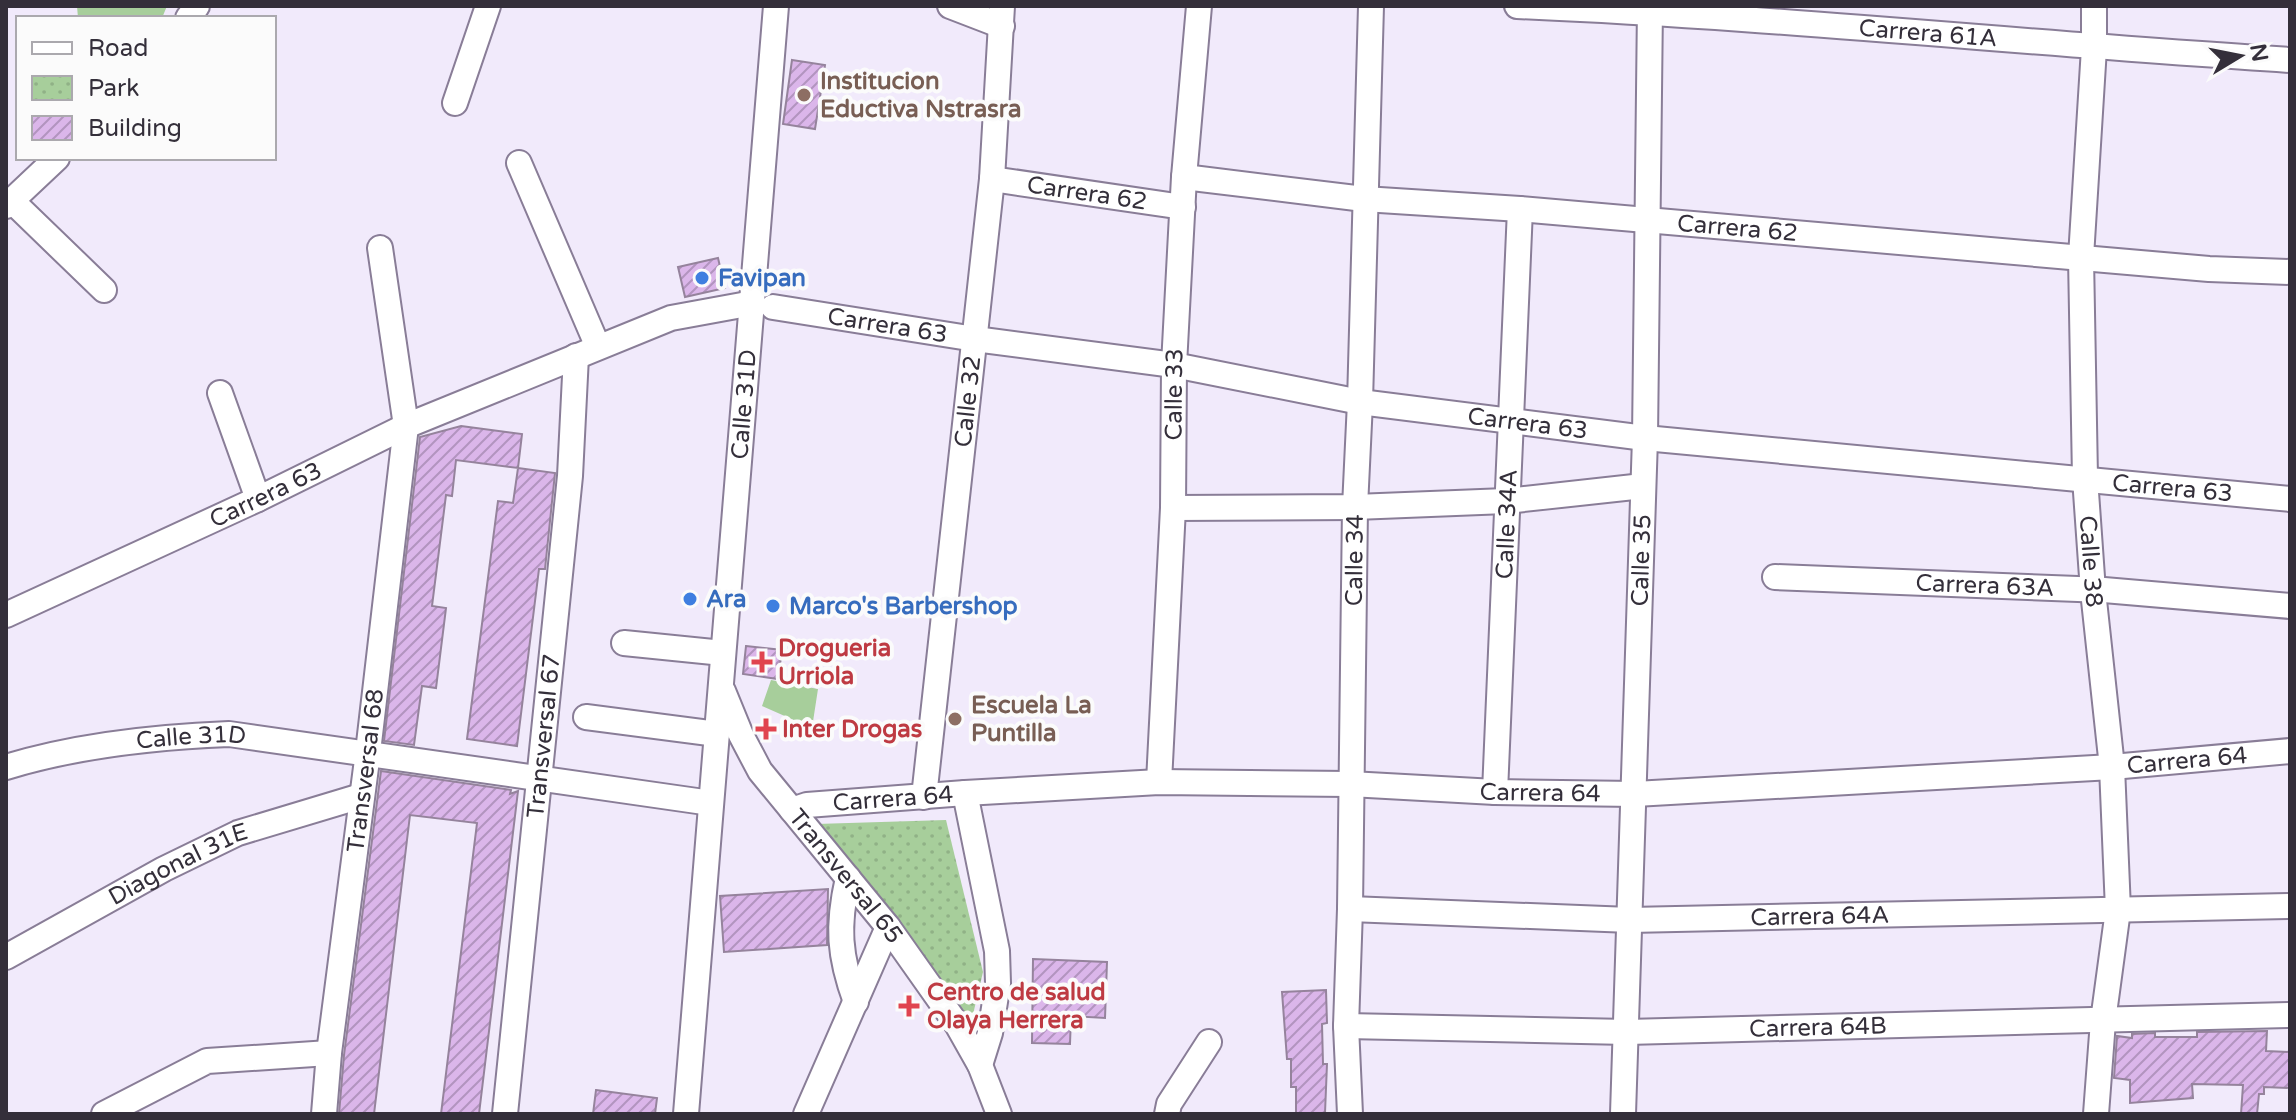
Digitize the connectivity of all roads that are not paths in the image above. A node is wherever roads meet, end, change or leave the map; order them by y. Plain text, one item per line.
1 (488, 6) edge
2 (776, 6) edge
3 (950, 6) edge
4 (1199, 6) edge
5 (1371, 6) edge
6 (1517, 6) edge
7 (2094, 6) edge
8 (1650, 9) edge
9 (1002, 16) edge
10 (2094, 48) junction
11 (2290, 60) edge
12 (455, 103) dead end
13 (55, 160) edge
14 (519, 163) dead end
15 (1184, 177) junction
16 (992, 179) junction
17 (1364, 199) junction
18 (9, 204) edge
19 (1183, 207) junction
20 (1520, 209) junction
21 (1646, 219) junction
22 (380, 248) dead end
23 (2081, 257) junction
24 (2290, 272) edge
25 (104, 290) dead end
26 (763, 305) junction
27 (975, 339) junction
28 (587, 352) junction
29 (1174, 365) junction
30 (220, 393) dead end
31 (1360, 402) junction
32 (1512, 420) junction
33 (406, 426) junction
34 (1645, 438) junction
35 (2085, 478) junction
36 (1643, 486) junction
37 (258, 499) junction
38 (2290, 499) edge
39 (1506, 501) junction
40 (1355, 507) junction
41 (1173, 508) junction
42 (1775, 577) dead end
43 (2093, 591) junction
44 (2290, 606) edge
45 (6, 615) edge
46 (624, 643) dead end
47 (723, 653) junction
48 (721, 685) junction
49 (586, 717) dead end
50 (717, 734) junction
51 (2290, 751) edge
52 (368, 752) junction
53 (6, 767) edge
54 (2112, 767) junction
55 (539, 778) junction
56 (1159, 782) junction
57 (1350, 784) junction
58 (1495, 792) junction
59 (965, 793) junction
60 (1635, 794) junction
61 (361, 796) junction
62 (924, 797) junction
63 (711, 803) junction
64 (792, 810) junction
65 (848, 878) junction
66 (2290, 906) edge
67 (1350, 909) junction
68 (2118, 910) junction
69 (1630, 920) junction
70 (888, 927) junction
71 (6, 957) edge
72 (856, 1002) junction
73 (2290, 1015) edge
74 (2103, 1021) junction
75 (1346, 1026) junction
76 (1627, 1032) junction
77 (1209, 1042) dead end
78 (329, 1053) junction
79 (980, 1065) junction
80 (104, 1114) edge
81 (324, 1114) edge
82 (505, 1114) edge
83 (686, 1114) edge
84 (806, 1114) edge
85 (999, 1114) edge
86 (1167, 1114) edge
87 (1350, 1114) edge
88 (1623, 1114) edge
89 (2096, 1114) edge

1 - 12 street
2 - 26 street, Calle 31D
3 - 9 street
4 - 15 street, Calle 33
5 - 17 street, Calle 34
6 - 8 street, Carrera 61A
7 - 10 street, Calle 38
8 - 10 street, Carrera 61A
8 - 21 street, Calle 35
9 - 16 street, Calle 32
10 - 11 street, Carrera 61A
10 - 23 street, Calle 38
13 - 18 street
14 - 28 street, Transversal 67
15 - 17 street, Carrera 62
15 - 19 street, Calle 33
16 - 19 street, Carrera 62
16 - 27 street, Calle 32
17 - 20 street, Carrera 62
17 - 31 street, Calle 34
18 - 25 street
19 - 29 street, Calle 33
20 - 21 street, Carrera 62
20 - 32 street, Calle 34A
21 - 23 street, Carrera 62
21 - 34 street, Calle 35
22 - 33 street, Transversal 68
23 - 24 street, Carrera 62
23 - 35 street, Calle 38
26 - 27 street, Carrera 63
26 - 28 street, Carrera 63
26 - 47 street, Calle 31D
27 - 29 street, Carrera 63
27 - 62 street, Calle 32
28 - 33 street, Carrera 63
28 - 55 street, Transversal 67
29 - 31 street, Carrera 63
29 - 41 street, Calle 33
30 - 37 street
31 - 32 street, Carrera 63
31 - 40 street, Calle 34
32 - 34 street, Carrera 63
32 - 39 street, Calle 34A
33 - 37 street, Carrera 63
33 - 52 street, Transversal 68
34 - 35 street, Carrera 63
34 - 36 street, Calle 35
35 - 38 street, Carrera 63
35 - 43 street, Calle 38
36 - 39 street
36 - 60 street, Calle 35
37 - 45 street, Carrera 63
39 - 40 street
39 - 58 street, Calle 34A
40 - 41 street
40 - 57 street, Calle 34
41 - 56 street, Calle 33
42 - 43 street, Carrera 63A
43 - 44 street, Carrera 63A
43 - 54 street, Calle 38
46 - 47 street
47 - 48 street, Calle 31D
48 - 50 street, Calle 31D
48 - 64 street, Transversal 65
49 - 50 street
50 - 63 street, Calle 31D
51 - 54 street, Carrera 64
52 - 53 street, Calle 31D
52 - 55 street, Calle 31D
52 - 61 street, Transversal 68
54 - 60 street, Carrera 64
54 - 68 street, Calle 38
55 - 63 street, Calle 31D
55 - 82 street, Transversal 67
56 - 57 street, Carrera 64
56 - 59 street, Carrera 64
57 - 58 street, Carrera 64
57 - 67 street, Calle 34
58 - 60 street, Carrera 64
59 - 62 street, Carrera 64
59 - 79 street
60 - 69 street, Calle 35
61 - 71 street, Diagonal 31E
61 - 78 street, Transversal 68
62 - 64 street, Carrera 64
63 - 83 street, Calle 31D
64 - 65 street, Transversal 65
65 - 70 street, Transversal 65
65 - 72 street
66 - 68 street, Carrera 64A
67 - 69 street, Carrera 64A
67 - 75 street, Calle 34
68 - 69 street, Carrera 64A
68 - 74 street, Calle 38
69 - 76 street, Calle 35
70 - 72 street
70 - 79 street, Transversal 65
72 - 84 street
73 - 74 street, Carrera 64B
74 - 76 street, Carrera 64B
74 - 89 street, Calle 38
75 - 76 street, Carrera 64B
75 - 87 street, Calle 34
76 - 88 street, Calle 35
77 - 86 street
78 - 80 street
78 - 81 street, Transversal 68
79 - 85 street

